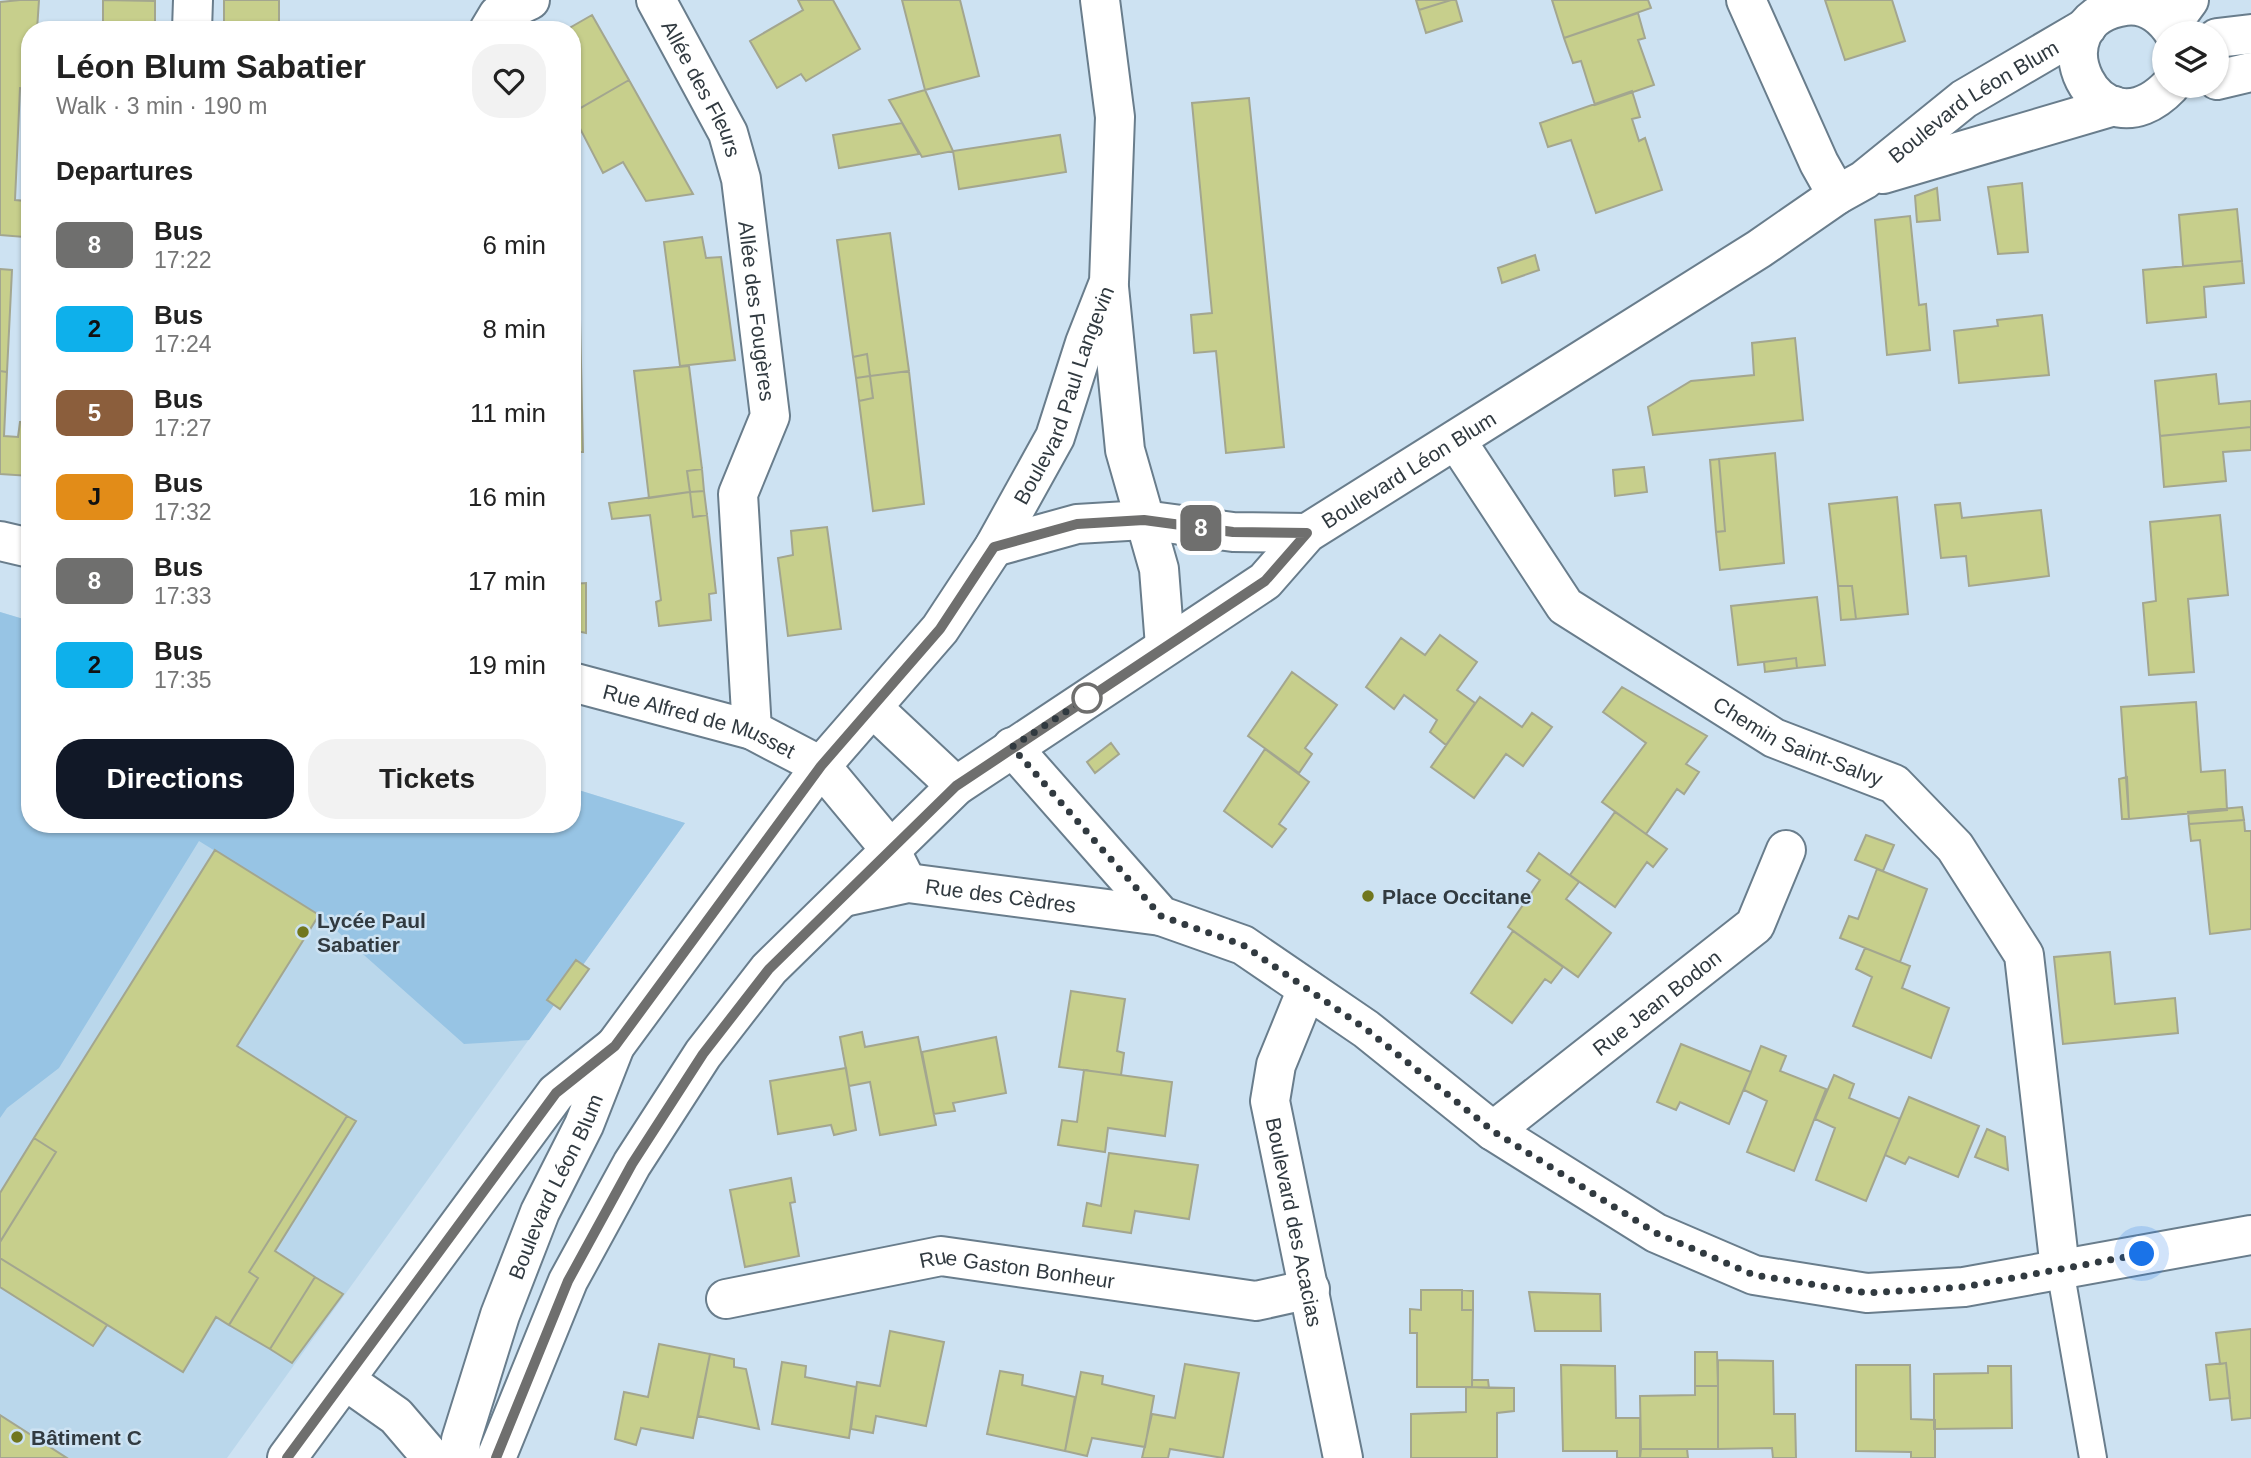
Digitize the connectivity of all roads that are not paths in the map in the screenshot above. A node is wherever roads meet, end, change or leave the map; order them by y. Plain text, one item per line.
1 (193, 0) edge
2 (530, 0) edge
3 (656, 0) edge
4 (1100, 0) edge
5 (1745, 0) edge
6 (2135, 3) edge
7 (2178, 20) edge
8 (192, 21) edge
9 (494, 21) edge
10 (2087, 27) junction
11 (2251, 34) edge
12 (2229, 37) edge
13 (2251, 72) edge
14 (2229, 77) edge
15 (2157, 98) edge
16 (2114, 106) junction
17 (741, 179) joint
18 (1850, 187) junction
19 (1109, 282) junction
20 (1455, 440) junction
21 (1144, 520) junction
22 (1307, 533) junction
23 (0, 541) edge
24 (21, 546) edge
25 (994, 547) junction
26 (1165, 646) junction
27 (581, 684) edge
28 (874, 709) junction
29 (752, 730) junction
30 (1012, 747) junction
31 (821, 766) junction
32 (956, 786) junction
33 (890, 849) junction
34 (1786, 850) dead end
35 (908, 883) junction
36 (844, 897) junction
37 (1161, 916) junction
38 (1307, 989) junction
39 (615, 1046) junction
40 (1493, 1131) junction
41 (2251, 1235) edge
42 (2060, 1269) junction
43 (1310, 1289) junction
44 (726, 1299) dead end
45 (345, 1380) junction
46 (287, 1458) edge
47 (432, 1458) edge
48 (460, 1458) edge
49 (496, 1458) edge
50 (1343, 1458) edge
51 (2093, 1458) edge

1 - 8 street
2 - 9 street
3 - 17 street, Allée des Fleurs
4 - 19 street, Boulevard Paul Langevin
5 - 18 street
6 - 7 street
6 - 10 street, Boulevard Léon Blum
10 - 16 street
10 - 18 street, Boulevard Léon Blum
11 - 12 street
13 - 14 street
15 - 16 street, Boulevard Léon Blum
16 - 18 street, Boulevard Léon Blum
17 - 29 street, Allée des Fougères
18 - 20 street, Boulevard Léon Blum
19 - 21 street
19 - 25 street, Boulevard Paul Langevin
20 - 22 street, Boulevard Léon Blum
20 - 42 street, Chemin Saint-Salvy
21 - 22 street
21 - 25 street
21 - 26 street
22 - 26 street, Boulevard Léon Blum
23 - 24 street
25 - 28 street, Boulevard Paul Langevin
26 - 30 street, Boulevard Léon Blum
27 - 29 street, Rue Alfred de Musset
28 - 31 street, Boulevard Paul Langevin
28 - 32 street
29 - 31 street, Rue Alfred de Musset
30 - 32 street, Boulevard Léon Blum
30 - 37 street, Rue des Cèdres
31 - 33 street
31 - 39 street, Boulevard Léon Blum
32 - 33 street, Boulevard Léon Blum
33 - 35 street
33 - 36 street, Boulevard Léon Blum
34 - 40 street, Rue Jean Bodon
35 - 36 street, Rue des Cèdres
35 - 37 street, Rue des Cèdres
36 - 49 street, Boulevard Léon Blum
37 - 38 street, Rue des Cèdres
38 - 40 street, Rue des Cèdres
38 - 43 street, Boulevard des Acacias
39 - 45 street
39 - 48 street, Boulevard Léon Blum
40 - 42 street, Rue des Cèdres
41 - 42 street, Rue des Cèdres
42 - 51 lane
43 - 44 street, Rue Gaston Bonheur
43 - 50 street, Boulevard des Acacias
45 - 46 street
45 - 47 street

